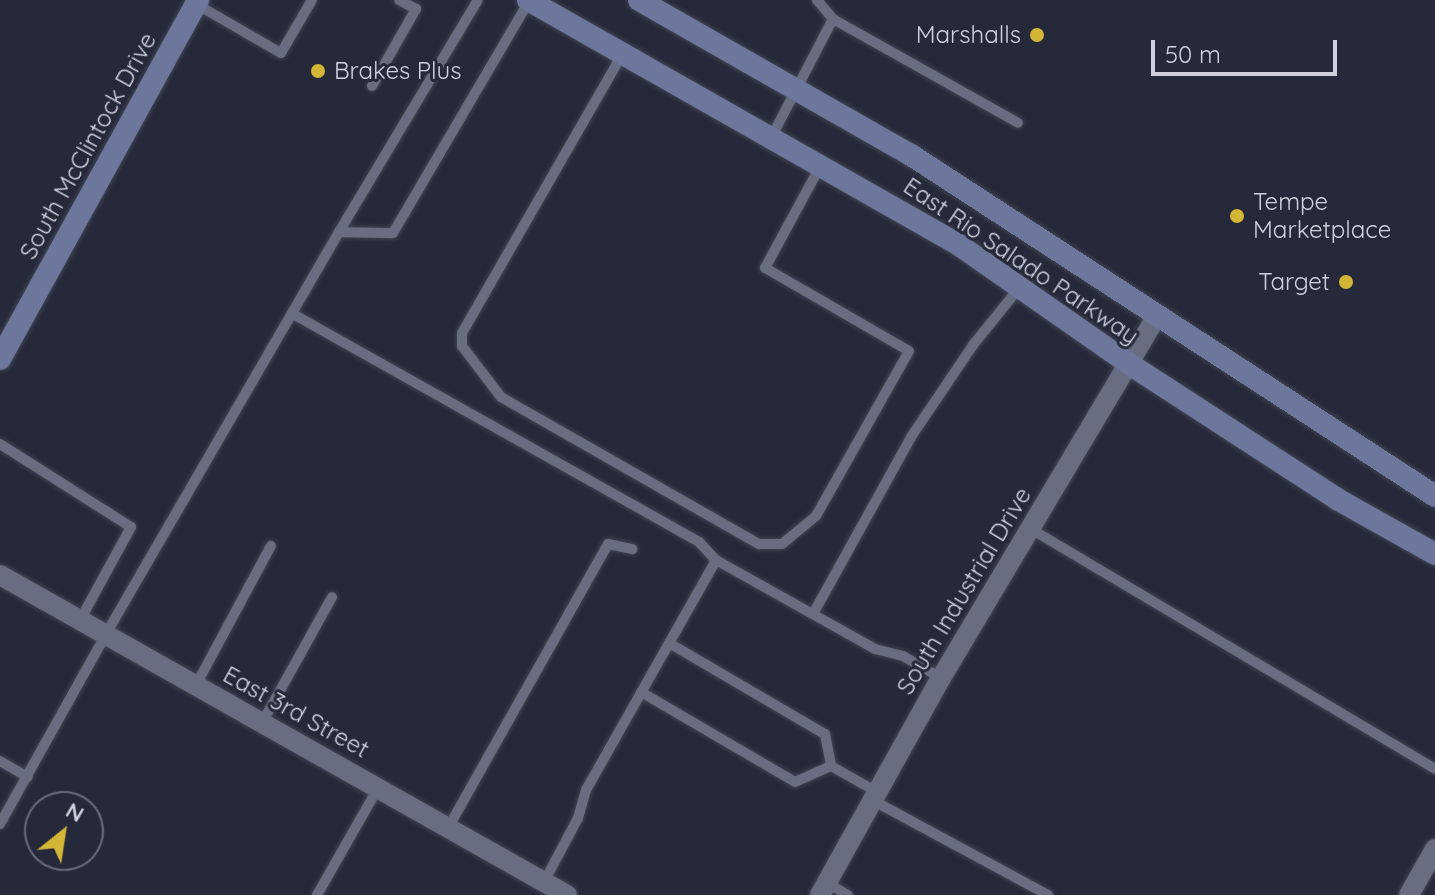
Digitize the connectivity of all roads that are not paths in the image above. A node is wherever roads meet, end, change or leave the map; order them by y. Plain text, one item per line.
1 (312, 0) edge
2 (399, 0) edge
3 (478, 0) edge
4 (528, 0) edge
5 (639, 0) edge
6 (817, 0) edge
7 (197, 2) edge
8 (833, 19) junction
9 (623, 53) junction
10 (372, 86) dead end
11 (796, 89) junction
12 (1018, 123) dead end
13 (772, 136) junction
14 (821, 164) junction
15 (339, 232) junction
16 (1020, 287) junction
17 (293, 314) junction
18 (1157, 316) junction
19 (0, 359) edge
20 (1131, 365) junction
21 (0, 444) edge
22 (1435, 496) edge
23 (1031, 529) junction
24 (271, 546) dead end
25 (632, 549) dead end
26 (1435, 554) edge
27 (716, 560) junction
28 (0, 575) edge
29 (332, 597) dead end
30 (813, 614) junction
31 (80, 620) junction
32 (106, 634) junction
33 (669, 643) junction
34 (941, 678) junction
35 (196, 685) junction
36 (641, 692) junction
37 (262, 723) junction
38 (0, 761) edge
39 (831, 766) junction
40 (1435, 769) edge
41 (28, 777) junction
42 (378, 788) junction
43 (877, 797) junction
44 (0, 824) edge
45 (448, 828) junction
46 (1435, 849) edge
47 (544, 882) junction
48 (823, 889) edge
49 (317, 895) edge
50 (567, 895) edge
51 (848, 895) edge
52 (1048, 895) edge
53 (1409, 895) edge

1 - 7 lane
2 - 10 lane
3 - 15 lane
4 - 9 main road, East Rio Salado Parkway
4 - 15 lane
5 - 11 main road, East Rio Salado Parkway
6 - 8 lane
7 - 19 main road, South McClintock Drive
8 - 11 lane
8 - 12 lane
9 - 13 main road, East Rio Salado Parkway
9 - 14 lane
11 - 13 lane
11 - 18 main road, East Rio Salado Parkway
13 - 14 main road, East Rio Salado Parkway
14 - 16 main road, East Rio Salado Parkway
15 - 17 lane
16 - 20 main road, East Rio Salado Parkway
16 - 30 lane
17 - 27 lane
17 - 32 lane
18 - 20 street, South Industrial Drive
18 - 22 main road, East Rio Salado Parkway
20 - 23 street, South Industrial Drive
20 - 26 main road, East Rio Salado Parkway
21 - 31 lane
23 - 34 street, South Industrial Drive
23 - 40 lane
24 - 35 lane
25 - 45 lane
27 - 30 lane
27 - 33 lane
28 - 31 street, East 3rd Street
29 - 37 lane
30 - 34 lane
31 - 32 street, East 3rd Street
32 - 35 street, East 3rd Street
32 - 41 lane
33 - 36 lane
33 - 39 lane
34 - 43 street, South Industrial Drive
35 - 37 street, East 3rd Street
36 - 39 lane
36 - 47 lane
37 - 42 street, East 3rd Street
38 - 41 lane
39 - 43 lane
41 - 44 lane
42 - 45 street, East 3rd Street
42 - 49 lane
43 - 48 street, South Industrial Drive
43 - 52 lane
45 - 47 street, East 3rd Street
46 - 53 street
47 - 50 street, East 3rd Street
48 - 51 lane

